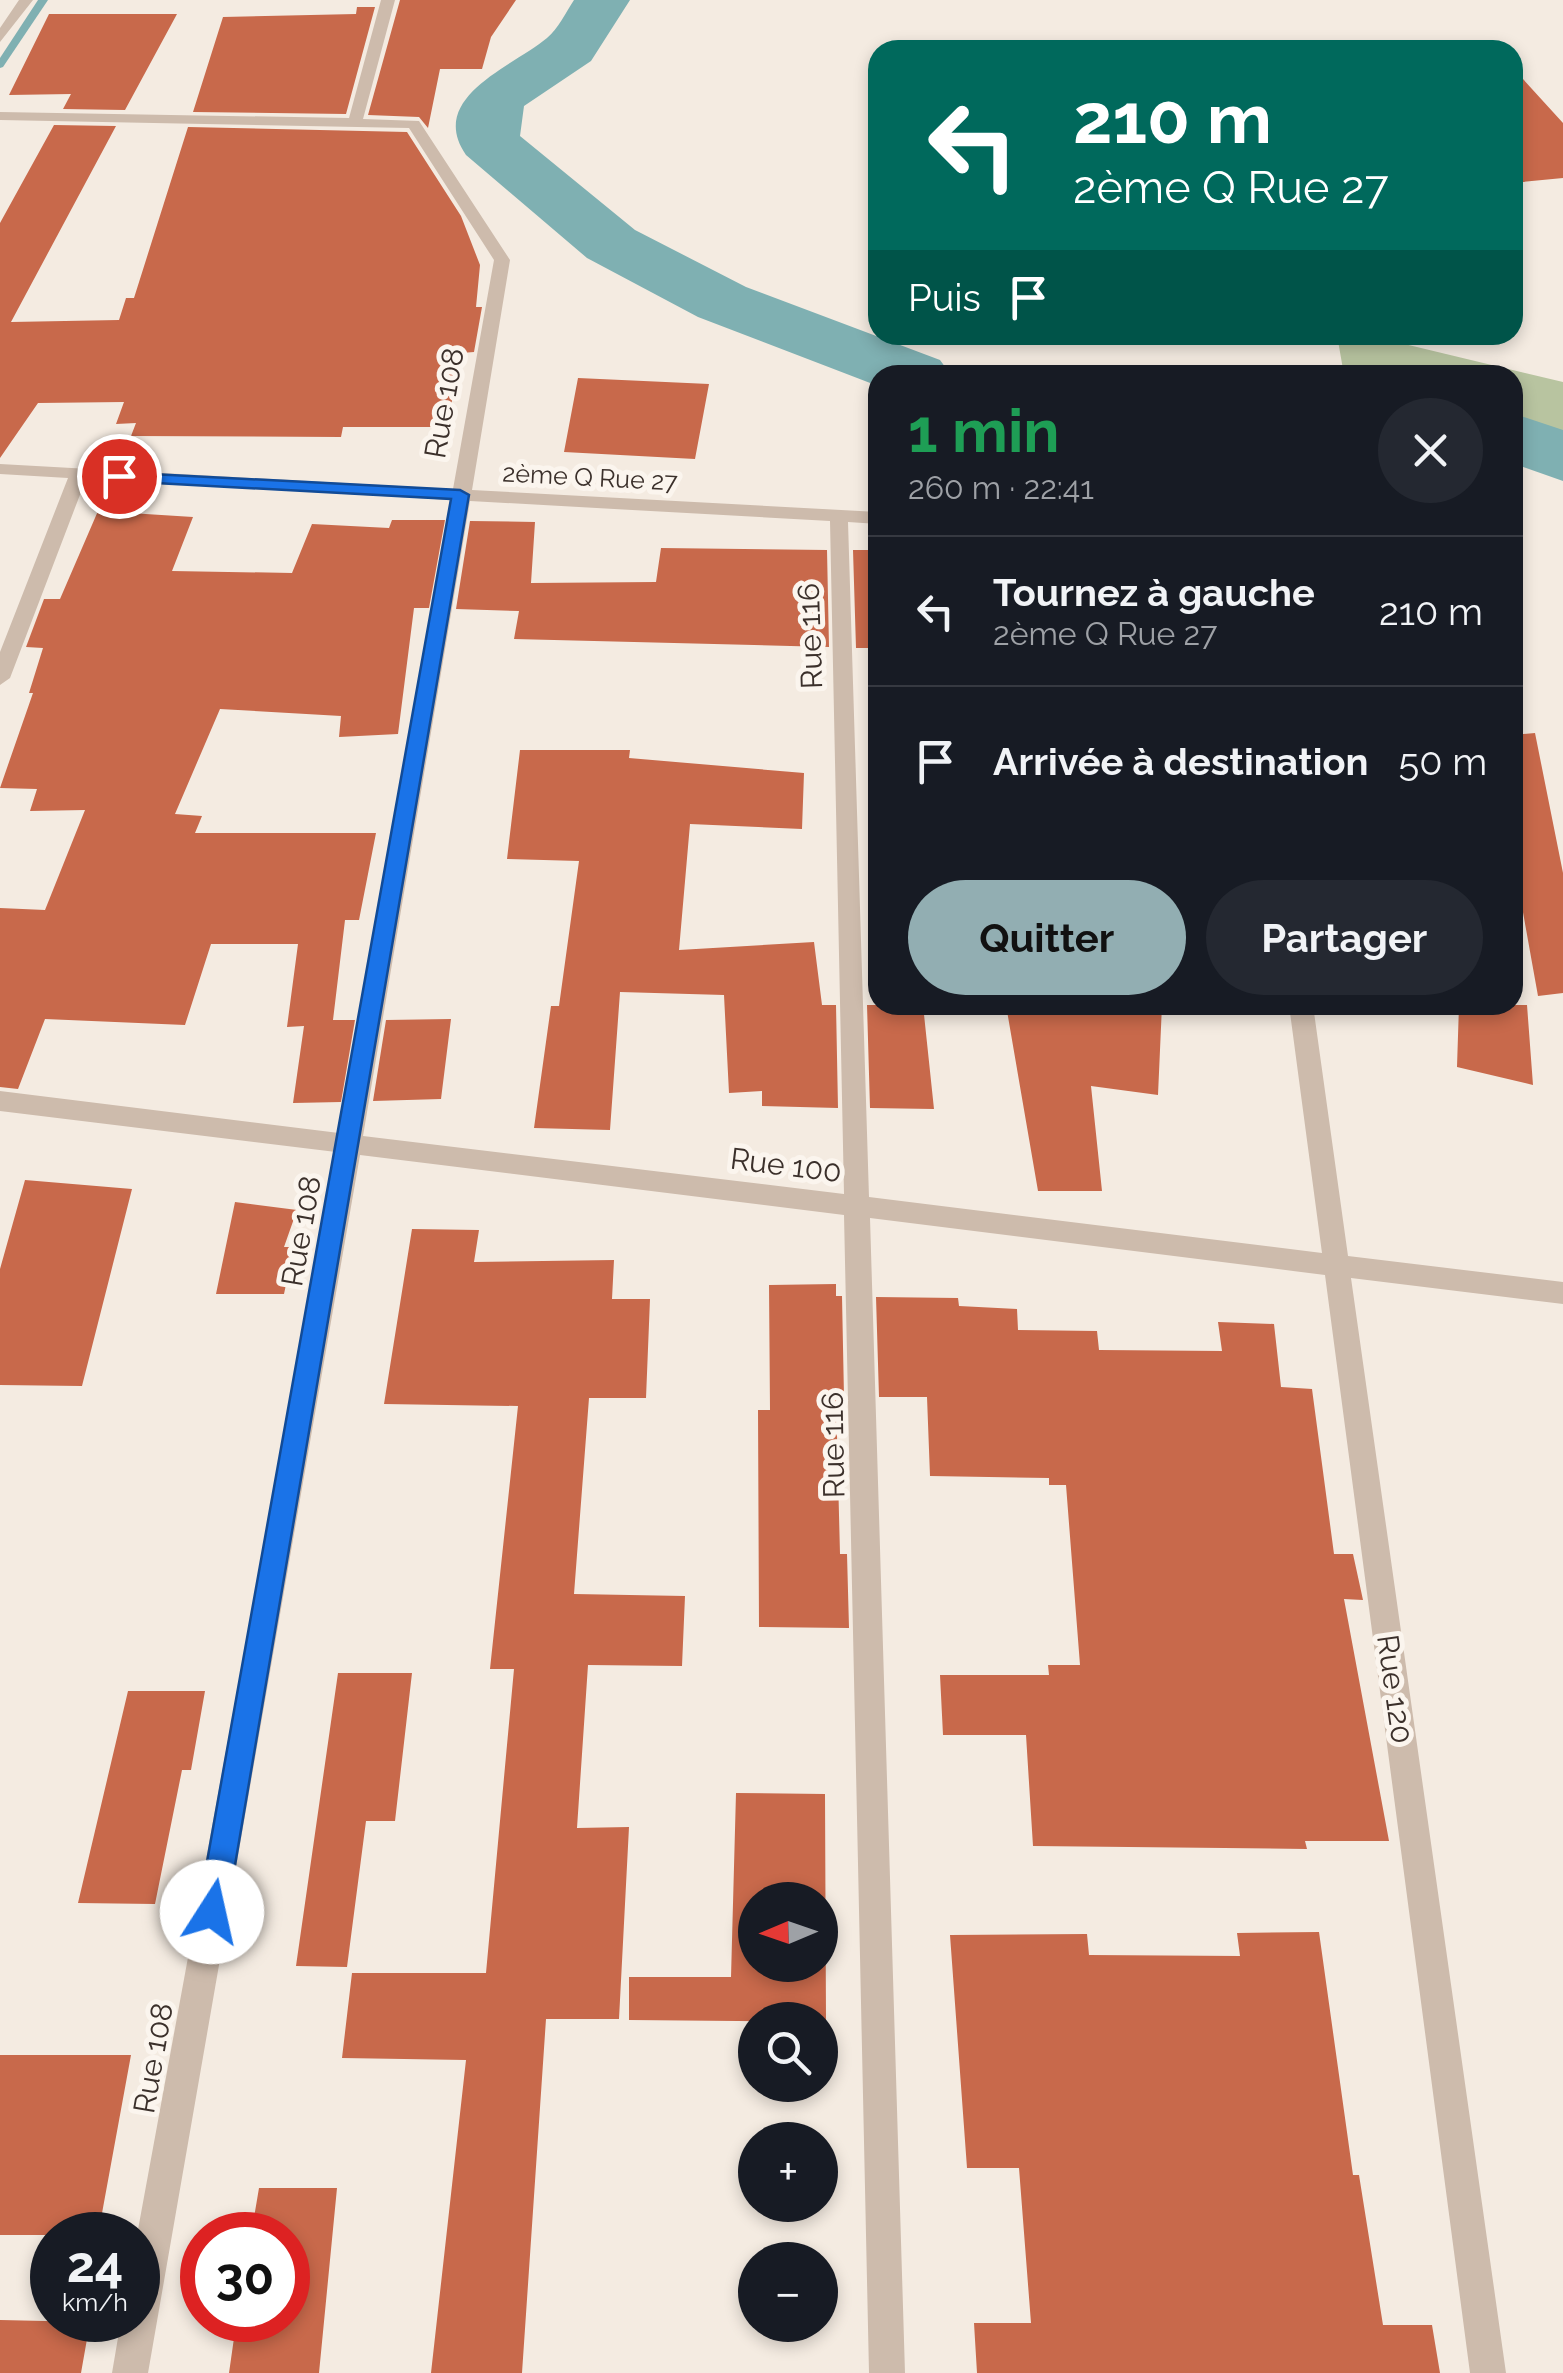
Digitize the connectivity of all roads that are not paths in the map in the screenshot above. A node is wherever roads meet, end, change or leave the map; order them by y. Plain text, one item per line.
1 (26, 0) edge
2 (388, 0) edge
3 (0, 38) edge
4 (0, 116) edge
5 (355, 122) junction
6 (0, 469) edge
7 (79, 474) junction
8 (460, 495) junction
9 (840, 516) junction
10 (868, 517) edge
11 (0, 678) edge
12 (1301, 1015) edge
13 (0, 1101) edge
14 (350, 1142) junction
15 (860, 1207) junction
16 (1338, 1265) junction
17 (1563, 1293) edge
18 (130, 2373) edge
19 (887, 2373) edge
20 (1488, 2373) edge

1 - 3 street
2 - 5 street
4 - 5 street
5 - 8 street, Rue 108
6 - 7 street, 2ème Q Rue 27
7 - 8 street, 2ème Q Rue 27
7 - 11 street
8 - 9 street, 2ème Q Rue 27
8 - 14 street, Rue 108
9 - 10 street, 2ème Q Rue 27
9 - 15 street, Rue 116
12 - 16 street, Rue 120
13 - 14 street, Rue 100
14 - 15 street, Rue 100
14 - 18 street, Rue 108
15 - 16 street, Rue 100
15 - 19 street, Rue 116
16 - 17 street, Rue 100
16 - 20 street, Rue 120

